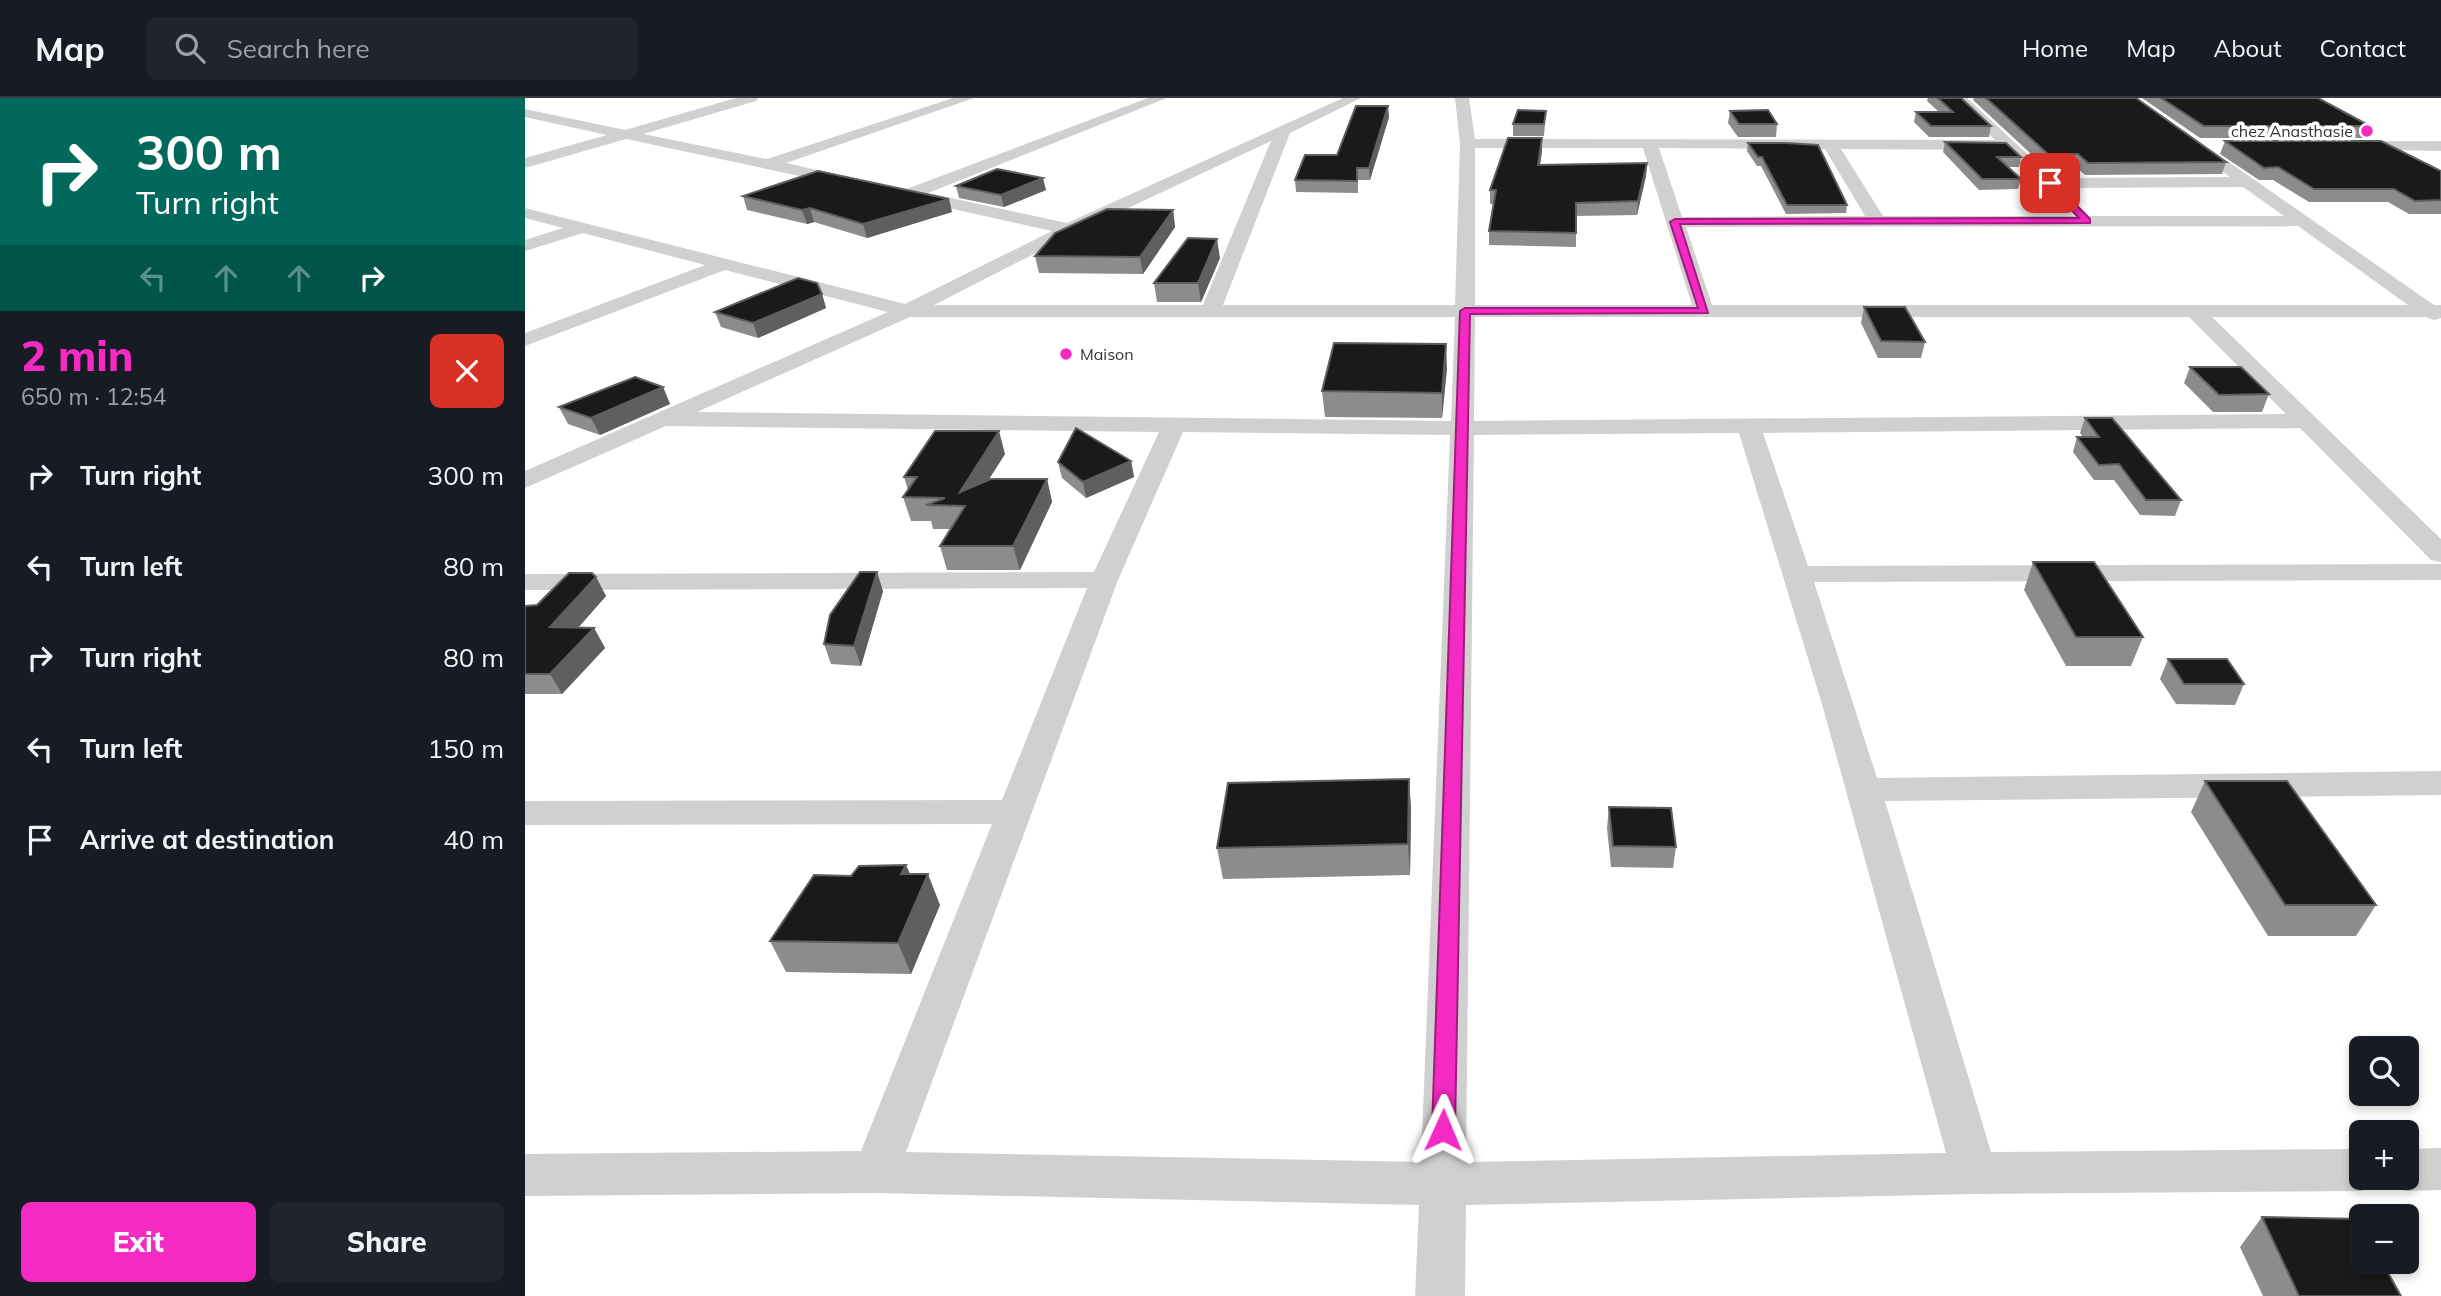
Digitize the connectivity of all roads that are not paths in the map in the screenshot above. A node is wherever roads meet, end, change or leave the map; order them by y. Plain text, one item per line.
1 (751, 98) edge
2 (967, 98) edge
3 (1160, 98) edge
4 (1354, 98) edge
5 (1462, 98) edge
6 (1959, 98) edge
7 (2128, 98) edge
8 (527, 105) edge
9 (1284, 129) junction
10 (624, 134) junction
11 (1468, 143) junction
12 (1830, 144) junction
13 (1650, 145) junction
14 (2011, 145) junction
15 (2196, 146) junction
16 (2222, 146) dead end
17 (2327, 146) edge
18 (2379, 146) junction
19 (2441, 146) edge
20 (2409, 162) edge
21 (525, 163) edge
22 (1214, 164) junction
23 (768, 165) junction
24 (1253, 171) junction
25 (2248, 182) junction
26 (2050, 183) junction
27 (871, 186) edge
28 (525, 213) edge
29 (2087, 221) junction
30 (2303, 221) junction
31 (1675, 222) junction
32 (1878, 223) junction
33 (582, 228) junction
34 (1069, 229) junction
35 (525, 246) edge
36 (725, 264) junction
37 (2194, 310) junction
38 (907, 311) junction
39 (1211, 311) junction
40 (1465, 311) junction
41 (1704, 311) junction
42 (2437, 313) edge
43 (525, 340) edge
44 (664, 419) junction
45 (2304, 421) junction
46 (1748, 424) junction
47 (1174, 425) junction
48 (1462, 428) junction
49 (525, 480) edge
50 (2441, 554) edge
51 (2441, 572) edge
52 (1799, 574) junction
53 (1104, 580) junction
54 (525, 582) edge
55 (2441, 783) edge
56 (1866, 790) junction
57 (1016, 812) junction
58 (525, 813) edge
59 (2349, 1170) edge
60 (2419, 1170) edge
61 (2441, 1170) edge
62 (876, 1172) junction
63 (1974, 1173) junction
64 (525, 1175) edge
65 (1442, 1184) junction
66 (1440, 1296) edge

1 - 10 street
2 - 23 street
3 - 34 street
4 - 9 street
5 - 11 street
6 - 14 street
7 - 15 street
8 - 10 street
9 - 22 street
9 - 24 street
10 - 21 street
10 - 23 street
11 - 13 street
11 - 40 street
12 - 13 street
12 - 14 street
12 - 32 street
13 - 31 street
14 - 26 street
15 - 16 street
15 - 25 street
17 - 18 street
18 - 19 street
18 - 20 street
22 - 24 street
22 - 34 street
23 - 27 street
24 - 39 street
25 - 26 street
25 - 30 street
26 - 29 street
28 - 33 street
29 - 30 street
29 - 32 street
30 - 42 street
31 - 32 street
31 - 41 street
33 - 35 street
33 - 36 street
34 - 38 street
36 - 38 street
36 - 43 street
37 - 41 street
37 - 42 street
37 - 45 street
38 - 39 street
38 - 44 street
39 - 40 street
40 - 41 street
40 - 48 street
44 - 47 street
44 - 49 street
45 - 46 street
45 - 50 street
46 - 48 street
46 - 52 street
47 - 48 street
47 - 53 street
48 - 65 street
51 - 52 street
52 - 56 street
53 - 54 street
53 - 57 street
55 - 56 street
56 - 63 street
57 - 58 street
57 - 62 street
59 - 63 street
60 - 61 street
62 - 64 street
62 - 65 street
63 - 65 street
65 - 66 street

